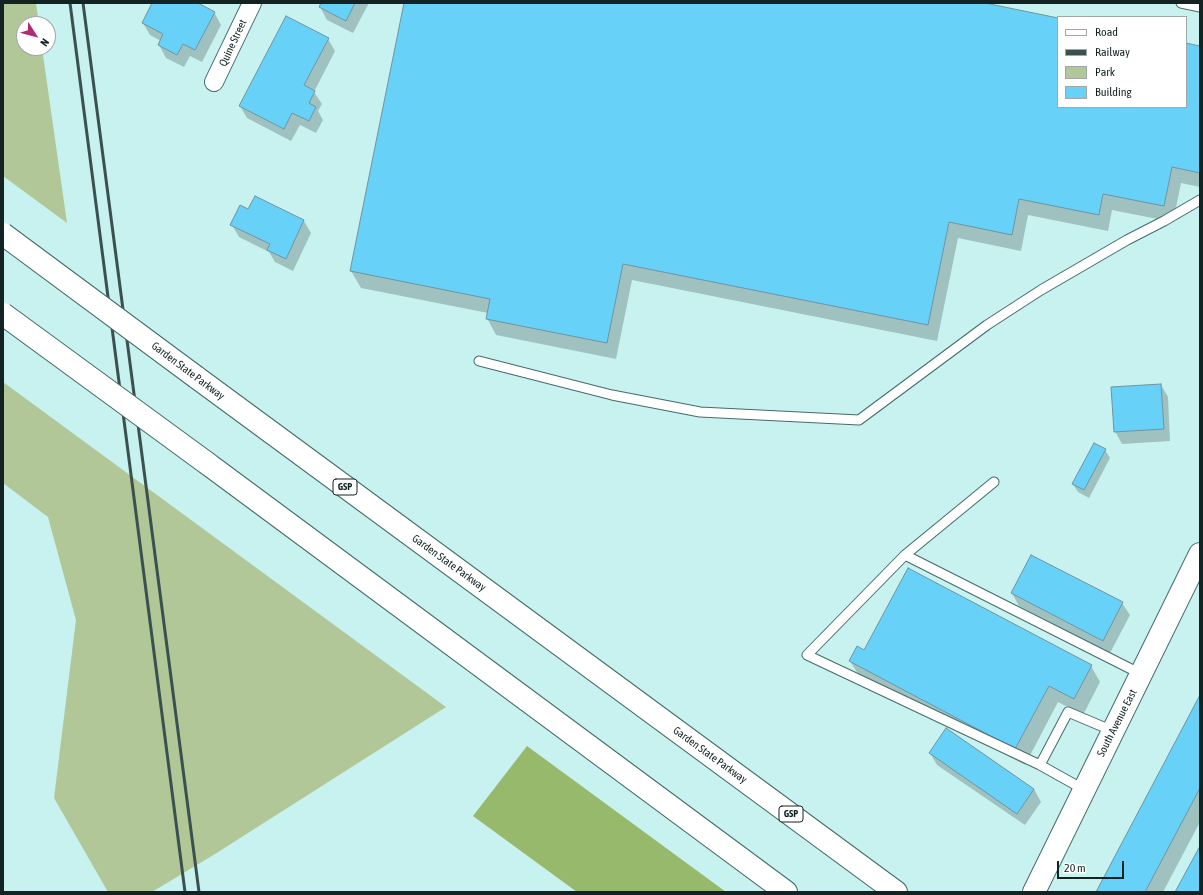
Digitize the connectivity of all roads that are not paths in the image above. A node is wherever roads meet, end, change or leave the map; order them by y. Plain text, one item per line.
1 (252, 3) edge
2 (1181, 3) edge
3 (1200, 7) edge
4 (214, 82) dead end
5 (1200, 200) edge
6 (3, 234) edge
7 (3, 314) edge
8 (479, 361) dead end
9 (994, 482) dead end
10 (1200, 554) edge
11 (905, 555) junction
12 (1142, 674) junction
13 (1113, 731) junction
14 (1040, 765) junction
15 (1084, 789) junction
16 (786, 892) edge
17 (896, 892) edge
18 (1034, 892) edge

1 - 4 street, Quine Street
2 - 3 lane
5 - 8 lane
6 - 17 main road, Garden State Parkway / GSP, bridge
7 - 16 main road, bridge
9 - 11 lane
10 - 12 main road, South Avenue East
11 - 12 lane
11 - 14 lane
12 - 13 main road, South Avenue East
13 - 14 lane
13 - 15 main road, South Avenue East
14 - 15 lane
15 - 18 main road, South Avenue East

